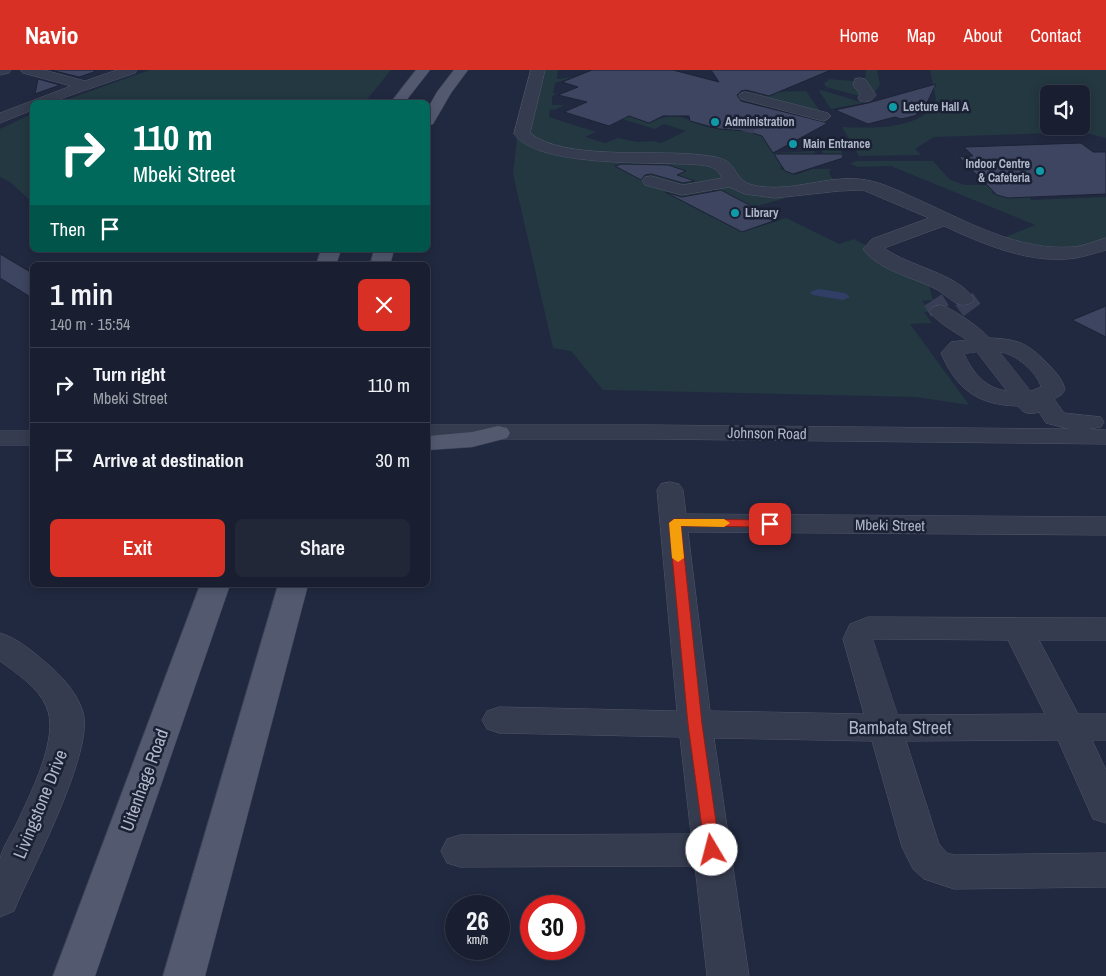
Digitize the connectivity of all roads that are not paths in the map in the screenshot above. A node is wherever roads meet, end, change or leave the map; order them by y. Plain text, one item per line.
1 (4, 70) edge
2 (28, 70) edge
3 (130, 70) edge
4 (423, 70) edge
5 (461, 70) edge
6 (538, 70) edge
7 (0, 72) edge
8 (860, 82) dead end
9 (84, 85) junction
10 (737, 96) dead end
11 (865, 98) dead end
12 (43, 100) edge
13 (400, 100) edge
14 (30, 106) edge
15 (812, 115) dead end
16 (430, 117) edge
17 (0, 118) edge
18 (651, 181) dead end
19 (732, 181) junction
20 (944, 219) junction
21 (1106, 244) edge
22 (924, 276) junction
23 (978, 340) junction
24 (1034, 400) junction
25 (1106, 423) edge
26 (430, 432) edge
27 (498, 433) junction
28 (1052, 437) junction
29 (1106, 437) edge
30 (0, 438) edge
31 (30, 438) edge
32 (430, 443) edge
33 (1106, 526) edge
34 (214, 587) edge
35 (292, 587) edge
36 (1018, 628) junction
37 (1106, 629) edge
38 (0, 644) edge
39 (499, 720) dead end
40 (695, 724) junction
41 (886, 728) junction
42 (1069, 728) junction
43 (1106, 728) edge
44 (1106, 808) edge
45 (712, 850) junction
46 (460, 851) dead end
47 (1106, 870) edge
48 (0, 899) edge
49 (74, 976) edge
50 (184, 976) edge
51 (728, 976) edge

1 - 7 street
2 - 9 street
3 - 9 street
4 - 13 main road
5 - 16 main road
6 - 19 street
8 - 11 street
9 - 12 street
10 - 15 street
14 - 17 street
18 - 19 street
19 - 20 street
20 - 21 street
20 - 22 street
22 - 23 street
22 - 23 street
23 - 24 street
23 - 24 street
23 - 24 street
24 - 25 street
24 - 28 street
26 - 27 street, Johnson Road
27 - 28 street, Johnson Road
27 - 32 main road
28 - 29 street, Johnson Road
30 - 31 street
33 - 40 street, Mbeki Street
34 - 49 main road, Uitenhage Road
35 - 50 main road
36 - 37 street
36 - 41 street
36 - 42 street
38 - 48 street, Livingstone Drive
39 - 40 street, Bambata Street
40 - 41 street, Bambata Street
40 - 45 street
41 - 42 street, Bambata Street
41 - 47 street
42 - 43 street, Bambata Street
42 - 44 street
45 - 46 street
45 - 51 street

